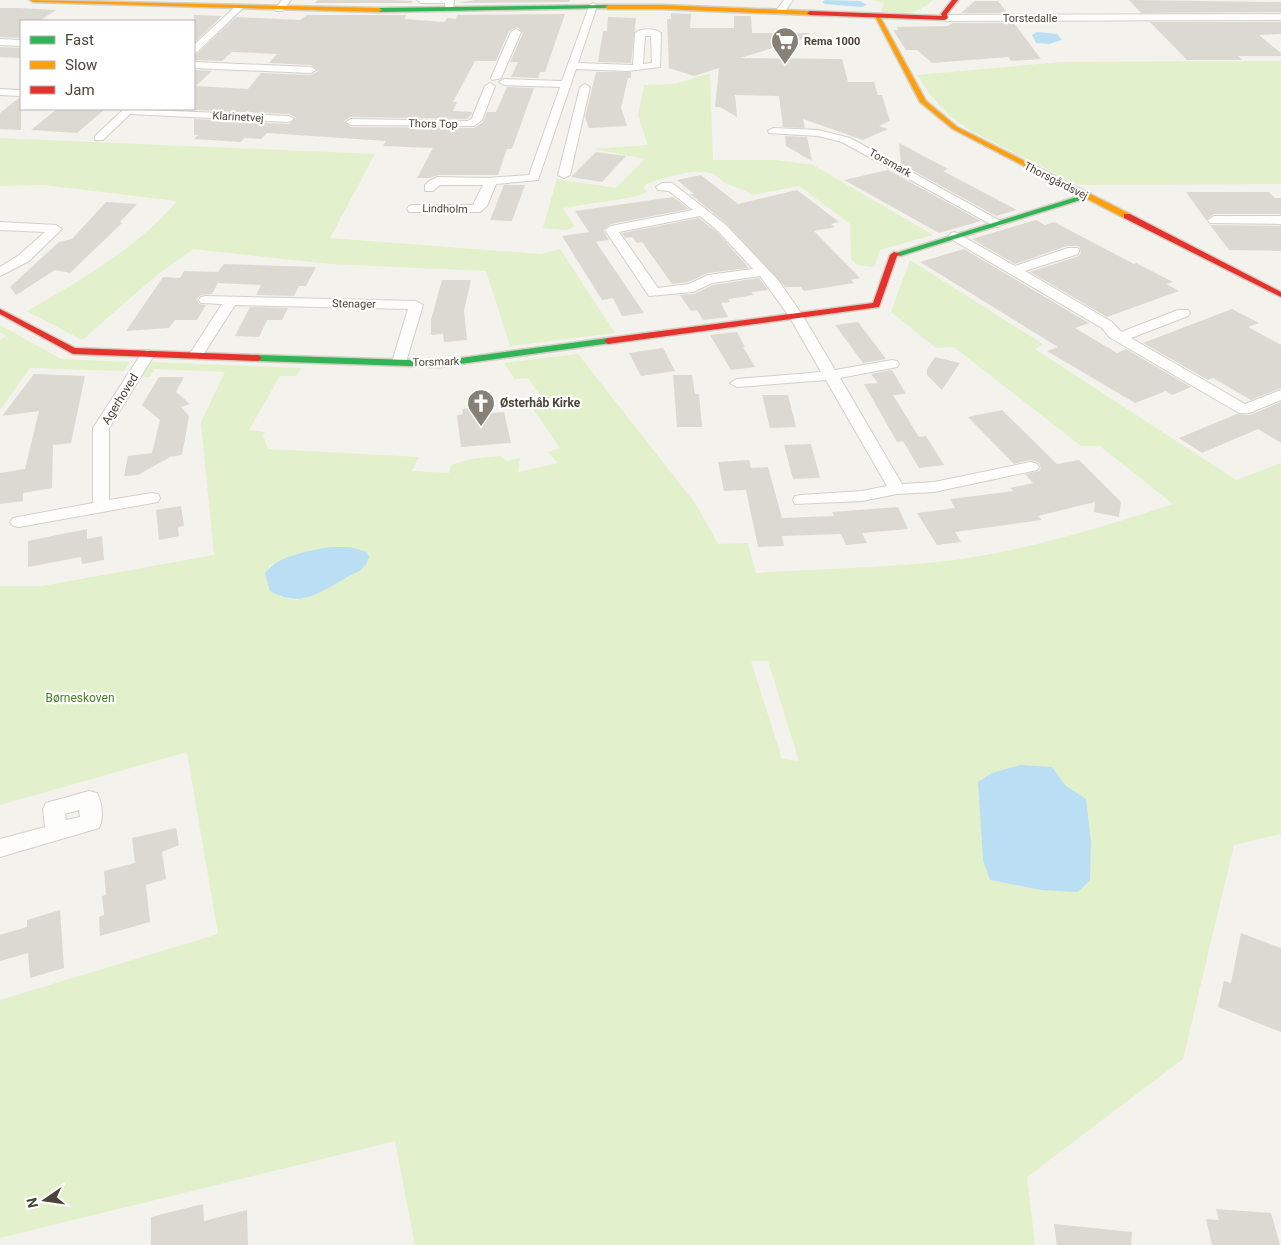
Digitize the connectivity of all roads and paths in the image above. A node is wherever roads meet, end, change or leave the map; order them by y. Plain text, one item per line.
1 (33, 0) edge
2 (421, 0) edge
3 (789, 0) edge
4 (955, 0) edge
5 (147, 2) edge
6 (662, 3) edge
7 (283, 4) edge
8 (552, 4) edge
9 (593, 6) junction
10 (239, 8) junction
11 (449, 9) junction
12 (780, 12) junction
13 (877, 17) junction
14 (945, 18) junction
15 (1281, 18) edge
16 (516, 32) dead end
17 (0, 42) edge
18 (20, 42) edge
19 (195, 49) edge
20 (639, 52) junction
21 (658, 52) junction
22 (195, 65) edge
23 (573, 66) junction
24 (638, 67) junction
25 (311, 70) dead end
26 (497, 82) junction
27 (567, 84) junction
28 (585, 87) dead end
29 (20, 93) edge
30 (2, 94) edge
31 (562, 98) junction
32 (582, 99) junction
33 (129, 110) edge
34 (289, 119) dead end
35 (351, 122) dead end
36 (772, 131) dead end
37 (549, 134) junction
38 (572, 135) junction
39 (99, 138) dead end
40 (554, 158) junction
41 (564, 175) dead end
42 (490, 182) junction
43 (662, 187) dead end
44 (429, 188) dead end
45 (1086, 197) junction
46 (413, 209) dead end
47 (702, 212) junction
48 (1214, 220) dead end
49 (1281, 220) edge
50 (998, 223) junction
51 (0, 226) edge
52 (955, 236) junction
53 (1073, 251) dead end
54 (1013, 271) junction
55 (0, 272) edge
56 (763, 272) junction
57 (1281, 295) edge
58 (206, 300) dead end
59 (231, 301) junction
60 (0, 311) edge
61 (1184, 313) dead end
62 (796, 316) junction
63 (1120, 337) junction
64 (148, 354) junction
65 (196, 355) junction
66 (399, 362) junction
67 (892, 364) dead end
68 (831, 376) junction
69 (737, 383) dead end
70 (1281, 395) edge
71 (1031, 467) dead end
72 (897, 489) junction
73 (152, 498) dead end
74 (801, 500) dead end
75 (101, 507) junction
76 (19, 522) dead end
77 (56, 832) dead end
78 (0, 848) edge

1 - 5 street, Torstedalle
2 - 11 street
3 - 12 street
4 - 14 street
5 - 10 street, Torstedalle
6 - 9 street, Torstedalle
6 - 12 street, Torstedalle
7 - 10 street, Torstedalle
7 - 11 street, Torstedalle
8 - 9 street, Torstedalle
8 - 11 street, Torstedalle
9 - 23 street, Lindholm
10 - 19 street
12 - 13 street, Torstedalle
13 - 14 street, Torstedalle
13 - 45 street, Thorsgårdsvej
14 - 15 street, Torstedalle
16 - 26 street, Thors Top
17 - 18 street
20 - 21 street
20 - 21 street
20 - 24 street
21 - 24 street
22 - 25 street
23 - 24 street
23 - 27 street, Lindholm
26 - 27 street
26 - 35 street, Thors Top
27 - 31 street, Lindholm
28 - 32 street, Lindholm
29 - 30 street
31 - 32 street
31 - 37 street, Lindholm
32 - 38 street, Lindholm
33 - 34 street, Klarinetvej
33 - 39 street, Klarinetvej
36 - 50 street, Torsmark
37 - 38 street
37 - 40 street, Lindholm
38 - 40 street, Lindholm
40 - 41 street, Lindholm
40 - 42 street, Lindholm
42 - 44 street, Lindholm
42 - 46 street, Lindholm
43 - 47 street
45 - 50 street, Torsmark
45 - 57 street, Thorsgårdsvej
47 - 56 street
47 - 56 street
48 - 49 street
50 - 52 street, Torsmark
51 - 55 street
52 - 54 street
52 - 62 street, Torsmark
53 - 54 street
54 - 63 street
56 - 62 street
58 - 59 street, Stenager
59 - 65 street
59 - 66 street, Stenager
60 - 64 street, Torsmark
61 - 63 street
62 - 66 street, Torsmark
62 - 68 street
63 - 70 street
64 - 65 street, Torsmark
64 - 75 street, Agerhoved
65 - 66 street, Torsmark
67 - 68 street
68 - 69 street
68 - 72 street
71 - 72 street
72 - 74 street
73 - 75 street
75 - 76 street
77 - 78 street

